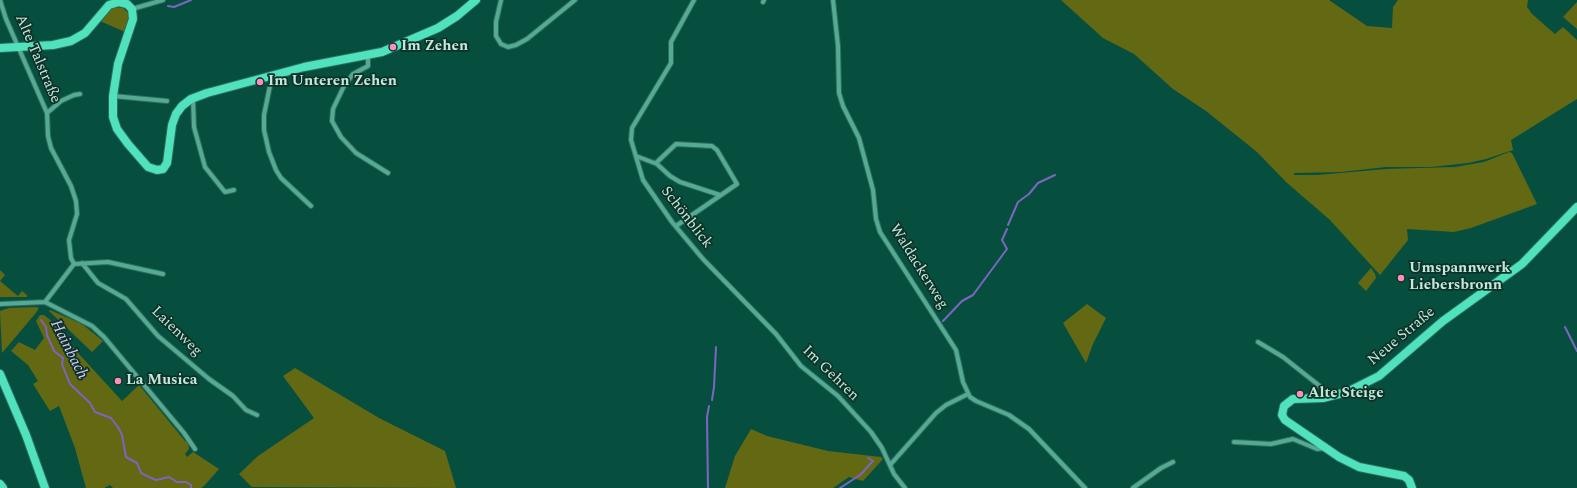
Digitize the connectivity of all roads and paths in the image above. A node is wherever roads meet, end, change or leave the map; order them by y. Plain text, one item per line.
1 (0, 0) edge
2 (162, 0) edge
3 (476, 0) edge
4 (501, 0) edge
5 (575, 0) edge
6 (694, 0) edge
7 (833, 0) edge
8 (132, 9) junction
9 (0, 48) edge
10 (18, 48) junction
11 (0, 53) edge
12 (368, 55) junction
13 (272, 75) junction
14 (80, 94) dead end
15 (113, 96) junction
16 (193, 98) junction
17 (167, 101) dead end
18 (47, 112) junction
19 (636, 156) junction
20 (656, 163) junction
21 (388, 173) dead end
22 (234, 190) dead end
23 (720, 195) junction
24 (311, 206) dead end
25 (1577, 207) edge
26 (676, 226) junction
27 (82, 262) junction
28 (74, 264) junction
29 (163, 274) dead end
30 (731, 287) joint
31 (45, 302) junction
32 (0, 304) edge
33 (1258, 342) dead end
34 (0, 374) edge
35 (968, 394) junction
36 (1328, 397) junction
37 (257, 415) dead end
38 (1234, 442) dead end
39 (1326, 448) junction
40 (195, 450) dead end
41 (1173, 462) dead end
42 (890, 465) junction
43 (39, 476) junction
44 (0, 484) edge
45 (3, 488) edge
46 (41, 488) edge
47 (45, 488) edge
48 (905, 488) edge
49 (1085, 488) edge
50 (1133, 488) edge
51 (1412, 488) edge

1 - 10 street, Alte Talstraße
2 - 8 street
3 - 12 street
4 - 5 street
6 - 19 street, Schönblick
7 - 35 street, Waldackerweg
8 - 10 street
8 - 15 street
9 - 10 street
10 - 11 street
10 - 18 street, Alte Talstraße
12 - 13 street
12 - 21 street
13 - 16 street
13 - 24 street
14 - 18 street
15 - 16 street
15 - 17 street
16 - 22 street
18 - 28 street, Alte Talstraße
19 - 20 street, Schönblick
19 - 26 street, Schönblick
20 - 23 street, Schönblick
20 - 23 street
23 - 26 street
25 - 36 street, Neue Straße
26 - 30 street, Schönblick
27 - 28 street
27 - 29 street
27 - 37 street, Laienweg
28 - 31 street
30 - 42 street, Im Gehren
31 - 32 street
31 - 40 street
33 - 36 street
34 - 43 street
35 - 42 street
35 - 49 street
36 - 39 street, Neue Straße
38 - 39 street
39 - 51 street, Neue Straße
41 - 50 street
42 - 48 street, Im Gehren
43 - 46 street
43 - 47 street
44 - 45 street

